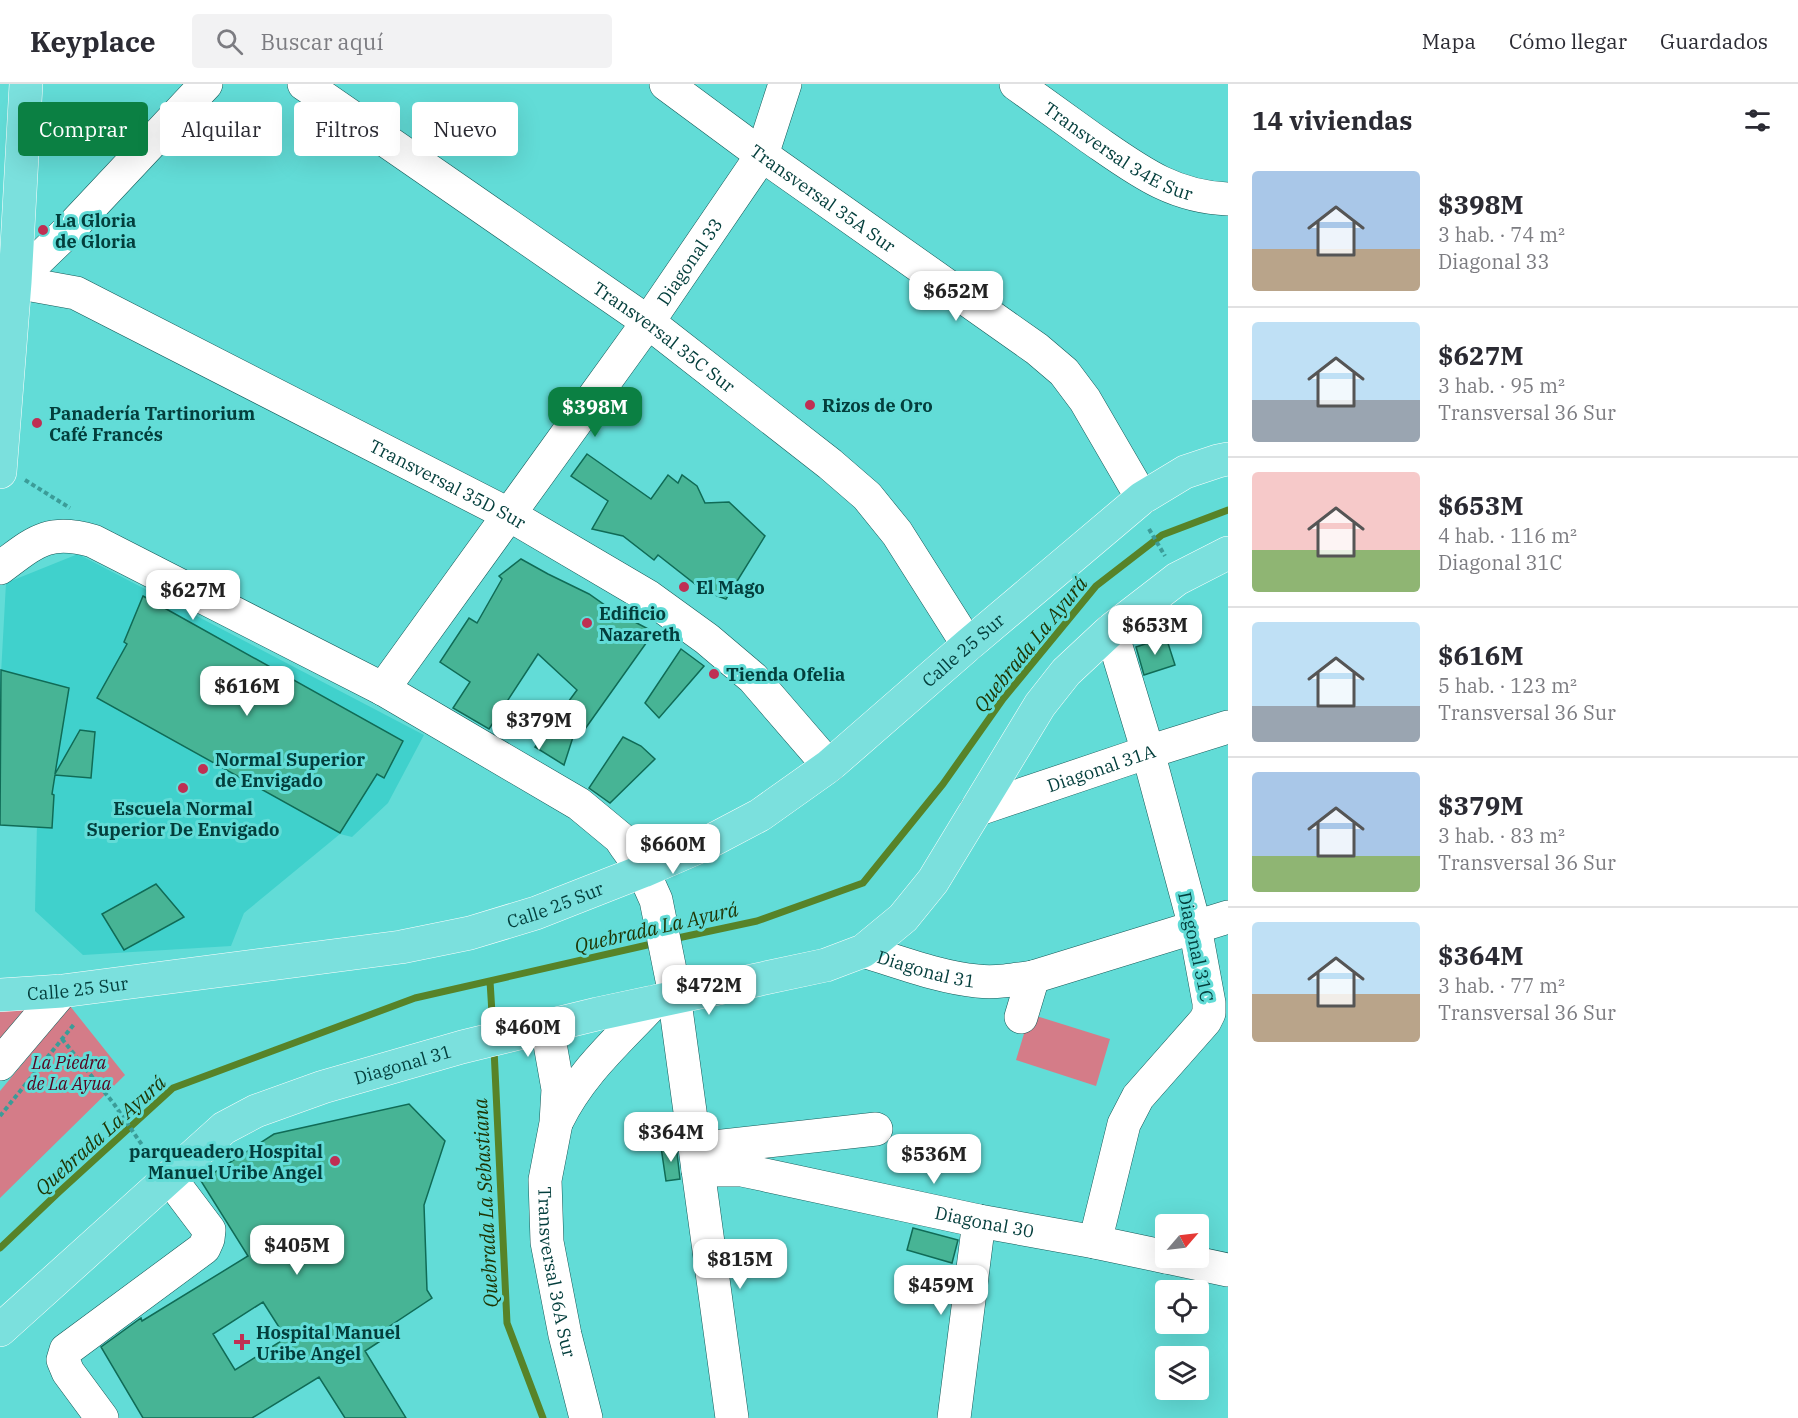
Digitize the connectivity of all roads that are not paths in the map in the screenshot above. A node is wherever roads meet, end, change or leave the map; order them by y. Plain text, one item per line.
1 (27, 84) edge
2 (206, 84) edge
3 (304, 84) edge
4 (666, 84) edge
5 (785, 84) edge
6 (1016, 84) edge
7 (762, 155) junction
8 (1228, 199) edge
9 (5, 287) edge
10 (648, 322) junction
11 (1228, 459) edge
12 (0, 472) edge
13 (1144, 511) junction
14 (507, 514) junction
15 (1228, 554) edge
16 (0, 568) edge
17 (1110, 630) junction
18 (968, 645) junction
19 (383, 689) junction
20 (1228, 727) edge
21 (1148, 752) junction
22 (830, 766) junction
23 (976, 810) junction
24 (650, 885) junction
25 (1228, 917) edge
26 (1195, 927) junction
27 (863, 951) junction
28 (1033, 977) junction
29 (62, 991) junction
30 (0, 994) edge
31 (664, 1000) junction
32 (1021, 1017) dead end
33 (543, 1028) junction
34 (0, 1064) edge
35 (556, 1123) junction
36 (876, 1129) dead end
37 (739, 1158) junction
38 (697, 1160) junction
39 (162, 1170) junction
40 (979, 1221) junction
41 (1095, 1242) junction
42 (1155, 1255) edge
43 (1209, 1266) edge
44 (1228, 1270) edge
45 (0, 1330) edge
46 (102, 1418) edge
47 (586, 1418) edge
48 (732, 1418) edge
49 (954, 1418) edge

1 - 9 main road
2 - 9 street
3 - 10 street, Transversal 35C Sur
4 - 7 street, Transversal 35A Sur
5 - 7 street, Diagonal 33
6 - 8 street, Transversal 34E Sur
7 - 10 street, Diagonal 33
7 - 13 street, Transversal 35A Sur
9 - 12 main road
9 - 14 street, Transversal 35D Sur
10 - 14 street, Diagonal 33
10 - 18 street, Transversal 35C Sur
11 - 13 main road, Calle 25 Sur
13 - 18 main road, Calle 25 Sur
14 - 19 street, Diagonal 33
14 - 22 street, Transversal 35D Sur
15 - 17 main road
16 - 19 street
17 - 21 street, Diagonal 31C
17 - 23 main road
18 - 22 main road, Calle 25 Sur
19 - 24 street
20 - 21 street, Diagonal 31A
21 - 23 street, Diagonal 31A
21 - 26 street, Diagonal 31C
22 - 24 main road, Calle 25 Sur
23 - 27 main road
24 - 29 main road, Calle 25 Sur
24 - 31 street
25 - 26 street, Diagonal 31
26 - 28 street, Diagonal 31
26 - 41 street, Diagonal 31C
27 - 28 street, Diagonal 31
27 - 31 main road, Diagonal 31
28 - 32 street
29 - 30 main road, Calle 25 Sur
29 - 34 street
31 - 33 main road, Diagonal 31
31 - 35 street, Transversal 36A Sur
31 - 38 street
33 - 35 street, Transversal 36A Sur
33 - 39 main road, Diagonal 31
35 - 47 street, Transversal 36A Sur
36 - 37 street
37 - 38 street, Diagonal 30
37 - 40 street, Diagonal 30
38 - 48 street
39 - 45 main road, Diagonal 31
39 - 46 street
40 - 41 street, Diagonal 30
40 - 49 street
41 - 42 street, Diagonal 30
43 - 44 street, Diagonal 30

